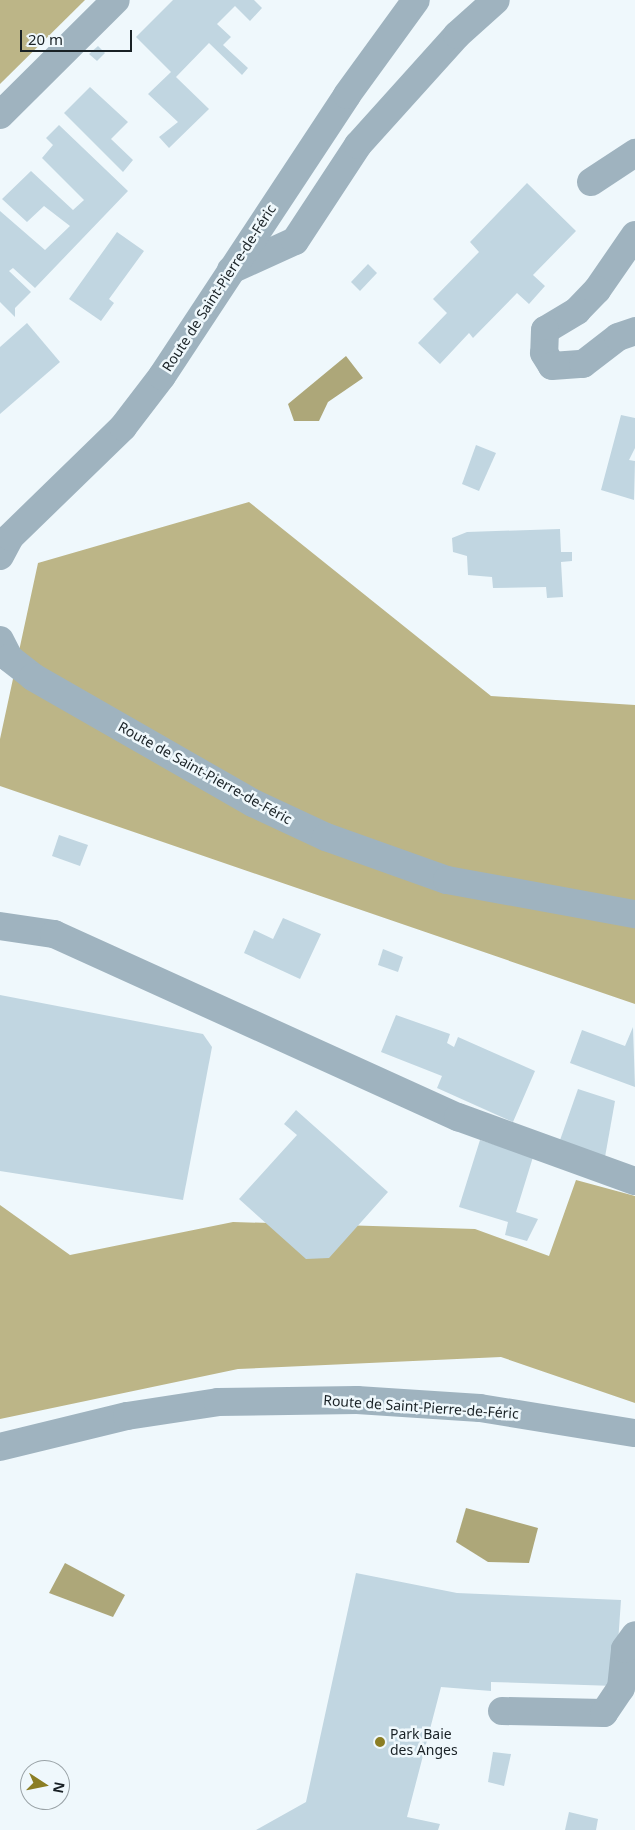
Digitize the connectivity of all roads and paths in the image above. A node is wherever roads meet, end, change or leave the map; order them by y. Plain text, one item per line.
1 (116, 0) edge
2 (416, 0) edge
3 (496, 0) edge
4 (0, 115) edge
5 (635, 152) edge
6 (591, 182) dead end
7 (635, 235) edge
8 (231, 270) junction
9 (635, 331) edge
10 (0, 556) edge
11 (0, 640) edge
12 (635, 914) edge
13 (0, 926) edge
14 (635, 1181) edge
15 (635, 1433) edge
16 (0, 1447) edge
17 (635, 1635) edge
18 (502, 1711) dead end

1 - 4 street
2 - 8 street, Route de Saint-Pierre-de-Féric
3 - 8 street
5 - 6 street
7 - 9 street
8 - 10 street, Route de Saint-Pierre-de-Féric
11 - 12 street, Route de Saint-Pierre-de-Féric
13 - 14 street
15 - 16 street, Route de Saint-Pierre-de-Féric
17 - 18 street

